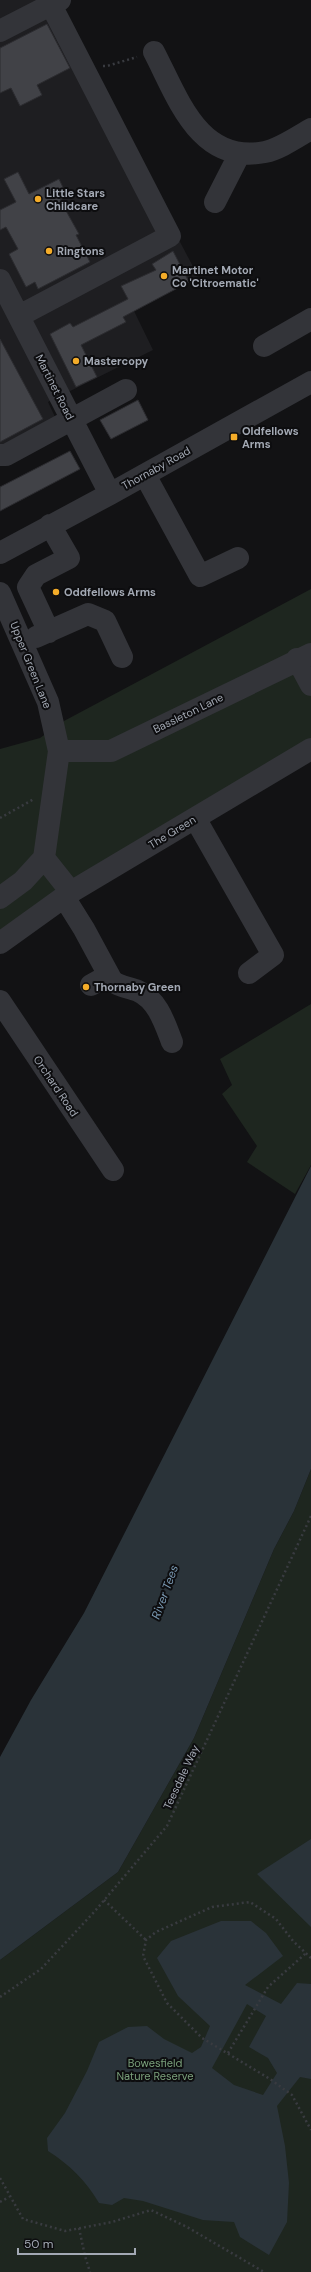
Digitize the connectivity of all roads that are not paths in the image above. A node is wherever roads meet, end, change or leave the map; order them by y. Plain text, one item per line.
1 (55, 3) edge
2 (0, 31) edge
3 (154, 52) road end
4 (311, 130) edge
5 (239, 155) junction
6 (215, 202) dead end
7 (0, 280) edge
8 (18, 316) junction
9 (311, 319) edge
10 (264, 346) dead end
11 (311, 382) edge
12 (126, 390) dead end
13 (72, 420) junction
14 (0, 455) edge
15 (145, 475) junction
16 (110, 494) junction
17 (50, 525) junction
18 (0, 553) edge
19 (238, 558) dead end
20 (0, 592) edge
21 (49, 632) junction
22 (22, 644) junction
23 (122, 657) dead end
24 (304, 657) edge
25 (311, 685) edge
26 (311, 749) edge
27 (59, 751) junction
28 (195, 818) junction
29 (44, 858) junction
30 (67, 894) junction
31 (0, 898) edge
32 (0, 943) edge
33 (249, 973) dead end
34 (0, 1001) edge
35 (172, 1042) dead end
36 (113, 1170) dead end

1 - 2 street
1 - 8 street
3 - 5 street
4 - 5 street
5 - 6 street
7 - 8 street, Martinet Road
8 - 13 street, Martinet Road
9 - 10 street
11 - 15 street, Thornaby Road
12 - 13 street
13 - 14 street
13 - 16 street, Martinet Road
15 - 16 street, Thornaby Road
15 - 19 street
16 - 17 street, Thornaby Road
17 - 18 street, Thornaby Road
17 - 21 street
20 - 22 street, Upper Green Lane
21 - 22 street
21 - 23 street
22 - 27 street, Upper Green Lane
24 - 25 street
24 - 27 street, Bassleton Lane
26 - 28 street, The Green
27 - 29 street, Upper Green Lane
28 - 30 street, The Green
28 - 33 street
29 - 30 street
29 - 31 street
30 - 32 street, The Green
30 - 35 street
34 - 36 street, Orchard Road

